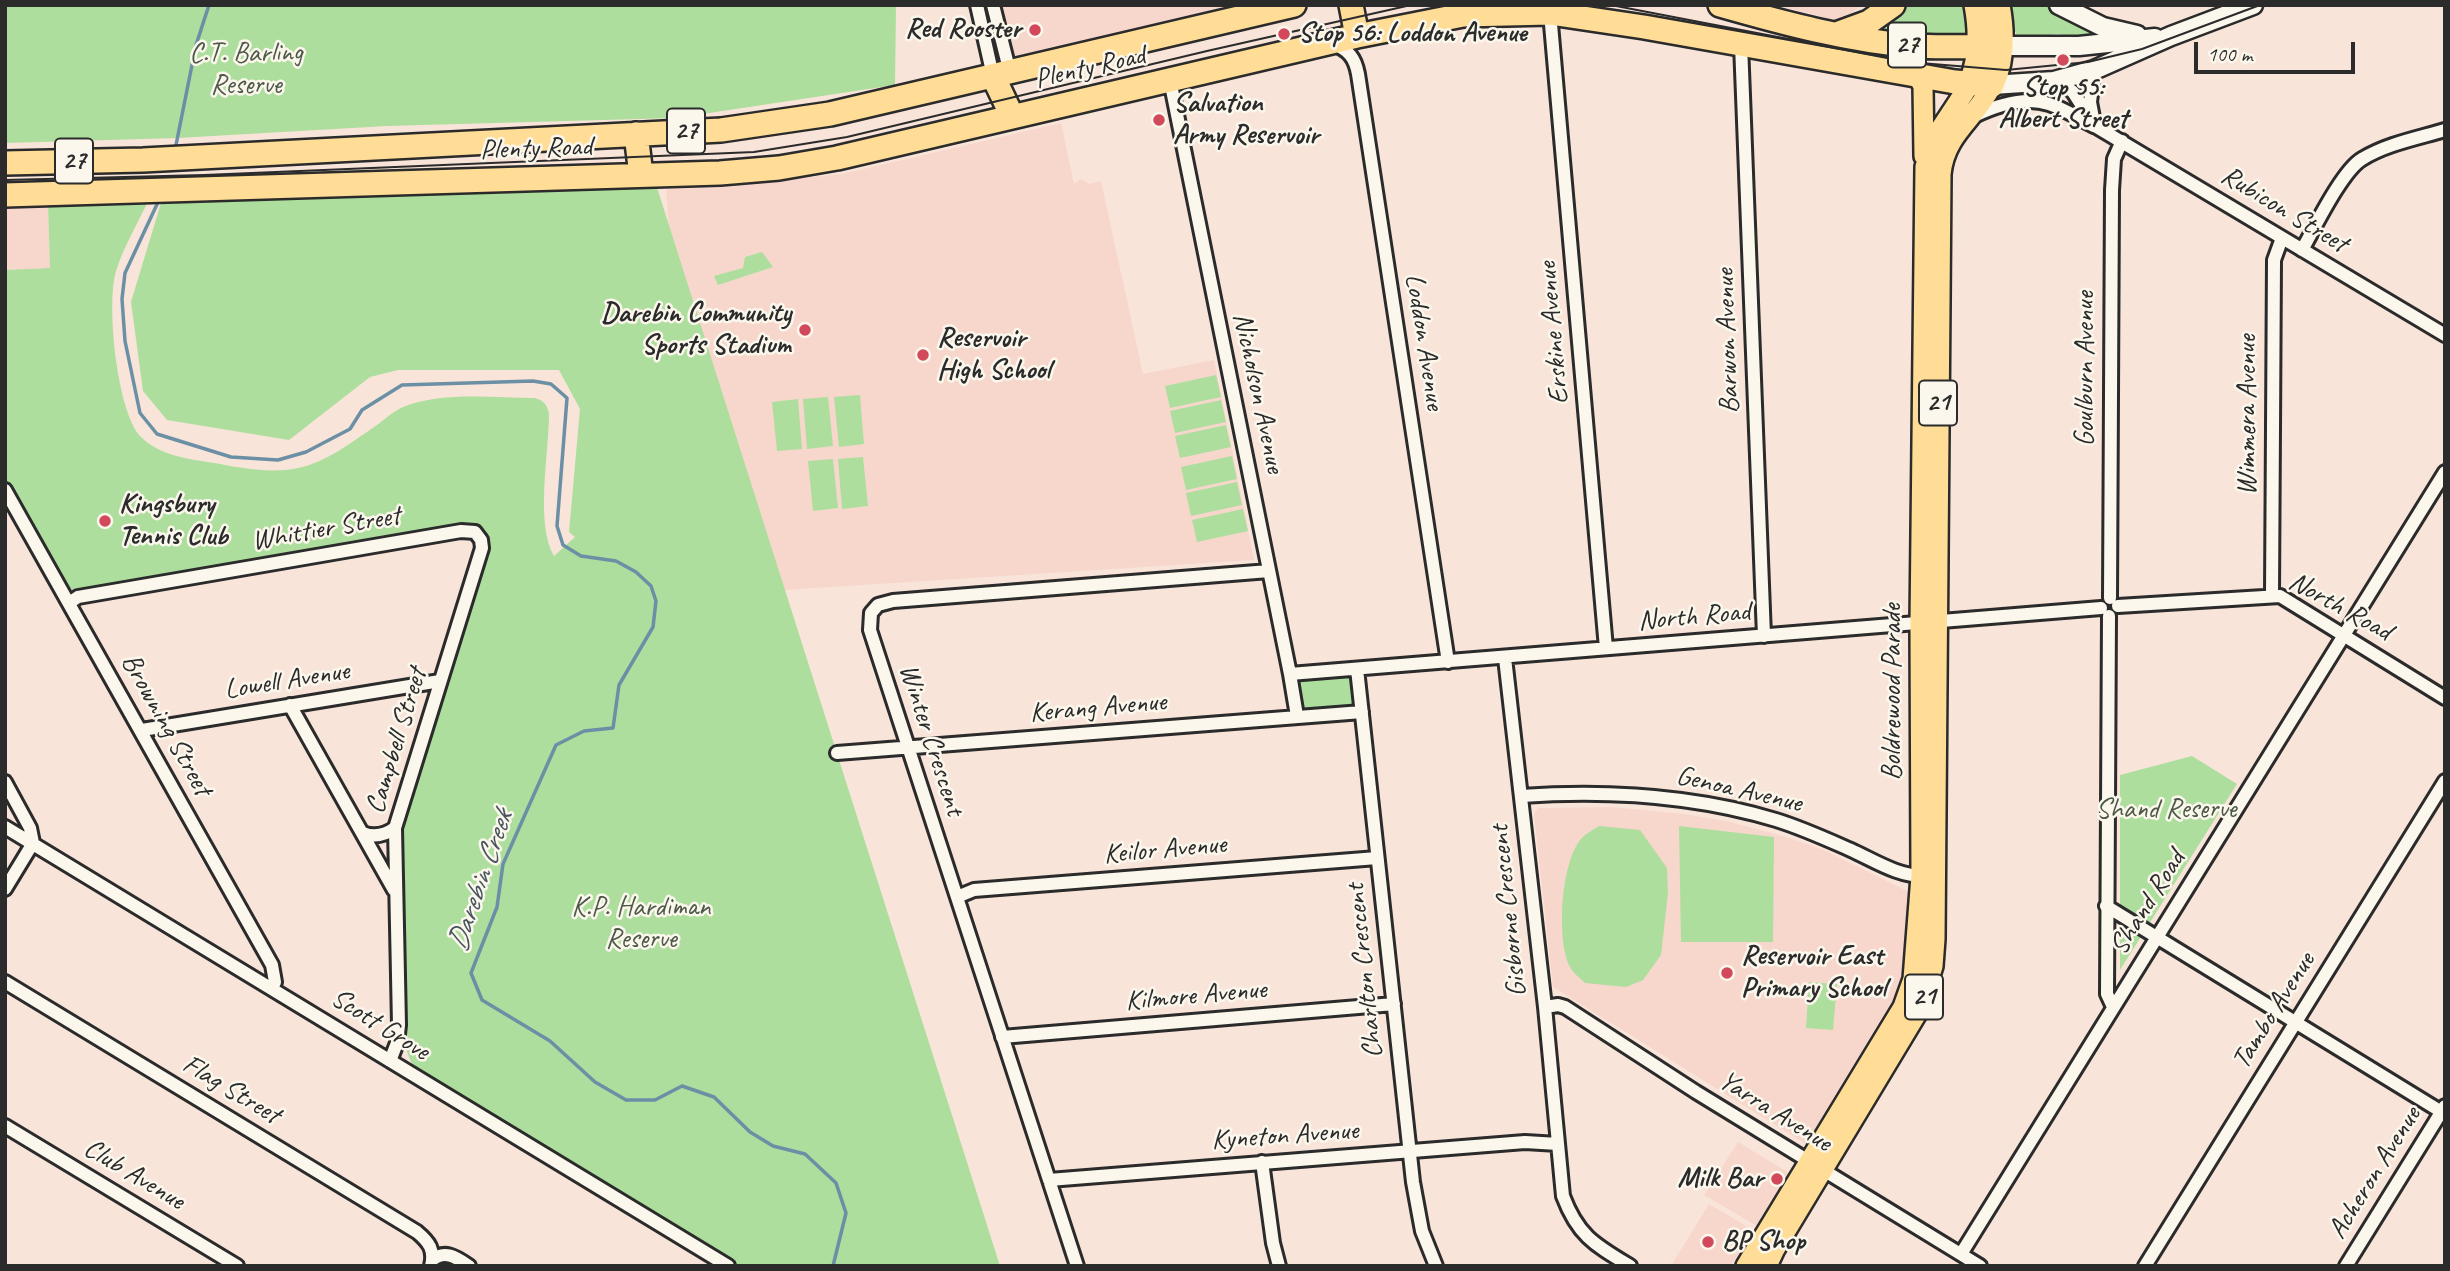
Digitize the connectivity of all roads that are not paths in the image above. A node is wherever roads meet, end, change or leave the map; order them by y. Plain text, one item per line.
1 (977, 5) edge
2 (993, 5) edge
3 (1294, 5) edge
4 (1351, 5) edge
5 (1720, 5) edge
6 (1892, 5) edge
7 (1976, 5) edge
8 (1998, 5) edge
9 (2059, 5) edge
10 (2253, 5) edge
11 (1550, 13) junction
12 (1621, 14) edge
13 (1836, 34) junction
14 (1357, 36) junction
15 (2163, 37) junction
16 (1330, 43) junction
17 (1741, 44) junction
18 (1990, 46) junction
19 (2094, 70) junction
20 (1002, 75) junction
21 (1917, 75) junction
22 (1170, 80) junction
23 (2059, 80) junction
24 (1981, 84) junction
25 (1012, 117) junction
26 (1969, 118) junction
27 (2101, 130) junction
28 (2445, 130) edge
29 (636, 134) junction
30 (2122, 141) junction
31 (5, 163) edge
32 (1925, 167) junction
33 (641, 175) junction
34 (5, 195) edge
35 (2282, 238) junction
36 (2302, 250) junction
37 (2443, 334) edge
38 (1930, 412) junction
39 (2445, 472) edge
40 (5, 490) edge
41 (469, 530) joint
42 (1269, 571) junction
43 (2272, 594) junction
44 (69, 603) junction
45 (2110, 607) junction
46 (1930, 623) junction
47 (2345, 635) junction
48 (1764, 636) junction
49 (1606, 648) junction
50 (1505, 658) junction
51 (1448, 662) junction
52 (1357, 669) junction
53 (1290, 674) junction
54 (440, 681) junction
55 (2445, 698) edge
56 (290, 705) junction
57 (1362, 712) junction
58 (1297, 716) junction
59 (142, 730) junction
60 (908, 747) junction
61 (837, 753) dead end
62 (2445, 781) edge
63 (5, 782) edge
64 (1521, 796) junction
65 (5, 827) edge
66 (396, 828) junction
67 (363, 832) junction
68 (33, 844) junction
69 (1377, 858) junction
70 (1929, 876) junction
71 (5, 889) edge
72 (396, 893) junction
73 (957, 897) junction
74 (2106, 906) junction
75 (2156, 936) junction
76 (5, 982) edge
77 (272, 988) junction
78 (1394, 1004) junction
79 (2113, 1007) junction
80 (1545, 1012) junction
81 (2296, 1022) junction
82 (1002, 1037) junction
83 (390, 1061) junction
84 (2444, 1110) edge
85 (5, 1126) edge
86 (1558, 1139) junction
87 (1409, 1152) junction
88 (1262, 1162) junction
89 (1815, 1165) junction
90 (1049, 1180) junction
91 (1768, 1252) edge
92 (1961, 1254) junction
93 (431, 1263) edge
94 (237, 1266) edge
95 (469, 1266) edge
96 (728, 1266) edge
97 (1076, 1266) edge
98 (1279, 1266) edge
99 (1436, 1266) edge
100 (1630, 1266) edge
101 (1746, 1266) edge
102 (1980, 1266) edge
103 (2145, 1266) edge
104 (2346, 1266) edge

1 - 20 street
2 - 20 street
3 - 20 highway, Plenty Road / 27
4 - 14 highway
5 - 13 highway, Plenty Road / 27
6 - 13 highway
7 - 18 highway, 21
8 - 18 highway, 21
9 - 15 main road
10 - 15 main road, Plenty Road / 27
11 - 12 highway, Plenty Road / 27
11 - 14 highway, Plenty Road / 27
11 - 49 street, Erskine Avenue
12 - 17 highway, Plenty Road / 27
13 - 18 highway, Plenty Road / 27
14 - 16 highway, Plenty Road / 27
15 - 18 main road, Plenty Road / 27
15 - 19 main road, Plenty Road / 27
16 - 22 highway, Plenty Road / 27
16 - 51 street, Loddon Avenue
17 - 21 highway, Plenty Road / 27
17 - 48 street, Barwon Avenue
18 - 24 highway, 21
19 - 23 main road, Plenty Road / 27
19 - 27 street
20 - 25 highway
20 - 29 highway, Plenty Road / 27
21 - 24 highway, Plenty Road / 27
21 - 32 main road
22 - 25 highway, Plenty Road / 27
22 - 42 street, Nicholson Avenue
23 - 24 main road, Plenty Road / 27
23 - 27 street, Rubicon Street
24 - 26 main road, Boldrewood Parade / 21
24 - 32 main road, Boldrewood Parade / 21
25 - 33 highway, Plenty Road / 27
26 - 27 street, Rubicon Street
26 - 38 main road, Boldrewood Parade / 21
27 - 30 street, Rubicon Street
28 - 36 street
29 - 31 highway, Plenty Road / 27
29 - 33 highway
30 - 35 street, Rubicon Street
30 - 45 street, Goulburn Avenue
32 - 38 main road, Boldrewood Parade / 21
33 - 34 highway, Plenty Road / 27
35 - 36 street, Rubicon Street
35 - 43 street, Wimmera Avenue
36 - 37 street, Rubicon Street
38 - 46 main road, Boldrewood Parade / 21
39 - 47 street, Shand Road
40 - 44 street, Browning Street
41 - 44 street, Whittier Street
41 - 54 street, Campbell Street
42 - 53 street, Nicholson Avenue
42 - 60 street, Winter Crescent
43 - 45 street, North Road
43 - 47 street, North Road
44 - 59 street, Browning Street
45 - 46 street, North Road
45 - 74 street, Goulburn Avenue
46 - 48 street, North Road
46 - 70 main road, Boldrewood Parade / 21
47 - 55 street, North Road
47 - 75 street, Shand Road
48 - 49 street, North Road
49 - 50 street, North Road
50 - 51 street, North Road
50 - 64 street, Gisborne Crescent
51 - 52 street, North Road
52 - 53 street, North Road
52 - 57 street, Charlton Crescent
53 - 58 street, Nicholson Avenue
54 - 56 street, Lowell Avenue
54 - 66 street, Campbell Street
56 - 59 street, Lowell Avenue
56 - 67 street
57 - 58 street, Kerang Avenue
57 - 69 street, Charlton Crescent
58 - 60 street, Kerang Avenue
59 - 77 street, Browning Street
60 - 61 street, Kerang Avenue
60 - 73 street, Winter Crescent
62 - 81 street, Tambo Avenue
63 - 68 street
64 - 70 street, Genoa Avenue
64 - 80 street, Gisborne Crescent
65 - 68 street, Scott Grove
66 - 67 street
66 - 72 street, Campbell Street
67 - 72 street
68 - 71 street
68 - 77 street, Scott Grove
69 - 73 street, Keilor Avenue
69 - 78 street, Charlton Crescent
70 - 89 main road, Boldrewood Parade / 21
72 - 83 street, Campbell Street
73 - 82 street, Winter Crescent
74 - 75 street
74 - 79 street, Goulburn Avenue
75 - 79 street, Shand Road
75 - 81 street
76 - 93 street, Flag Street
77 - 83 street, Scott Grove
78 - 82 street, Kilmore Avenue
78 - 87 street, Charlton Crescent
79 - 92 street, Shand Road
80 - 86 street, Gisborne Crescent
80 - 89 street, Yarra Avenue
81 - 84 street
81 - 103 street, Tambo Avenue
82 - 90 street, Winter Crescent
83 - 96 street, Scott Grove
84 - 104 street, Acheron Avenue
85 - 94 street, Club Avenue
86 - 87 street, Kyneton Avenue
86 - 100 street, Gisborne Crescent
87 - 88 street, Kyneton Avenue
87 - 99 street, Charlton Crescent
88 - 90 street, Kyneton Avenue
88 - 98 street
89 - 91 main road, Boldrewood Parade / 21
89 - 92 street, Yarra Avenue
90 - 97 street, Winter Crescent
91 - 101 main road, Boldrewood Parade / 21
92 - 102 street, Yarra Avenue
93 - 95 street

